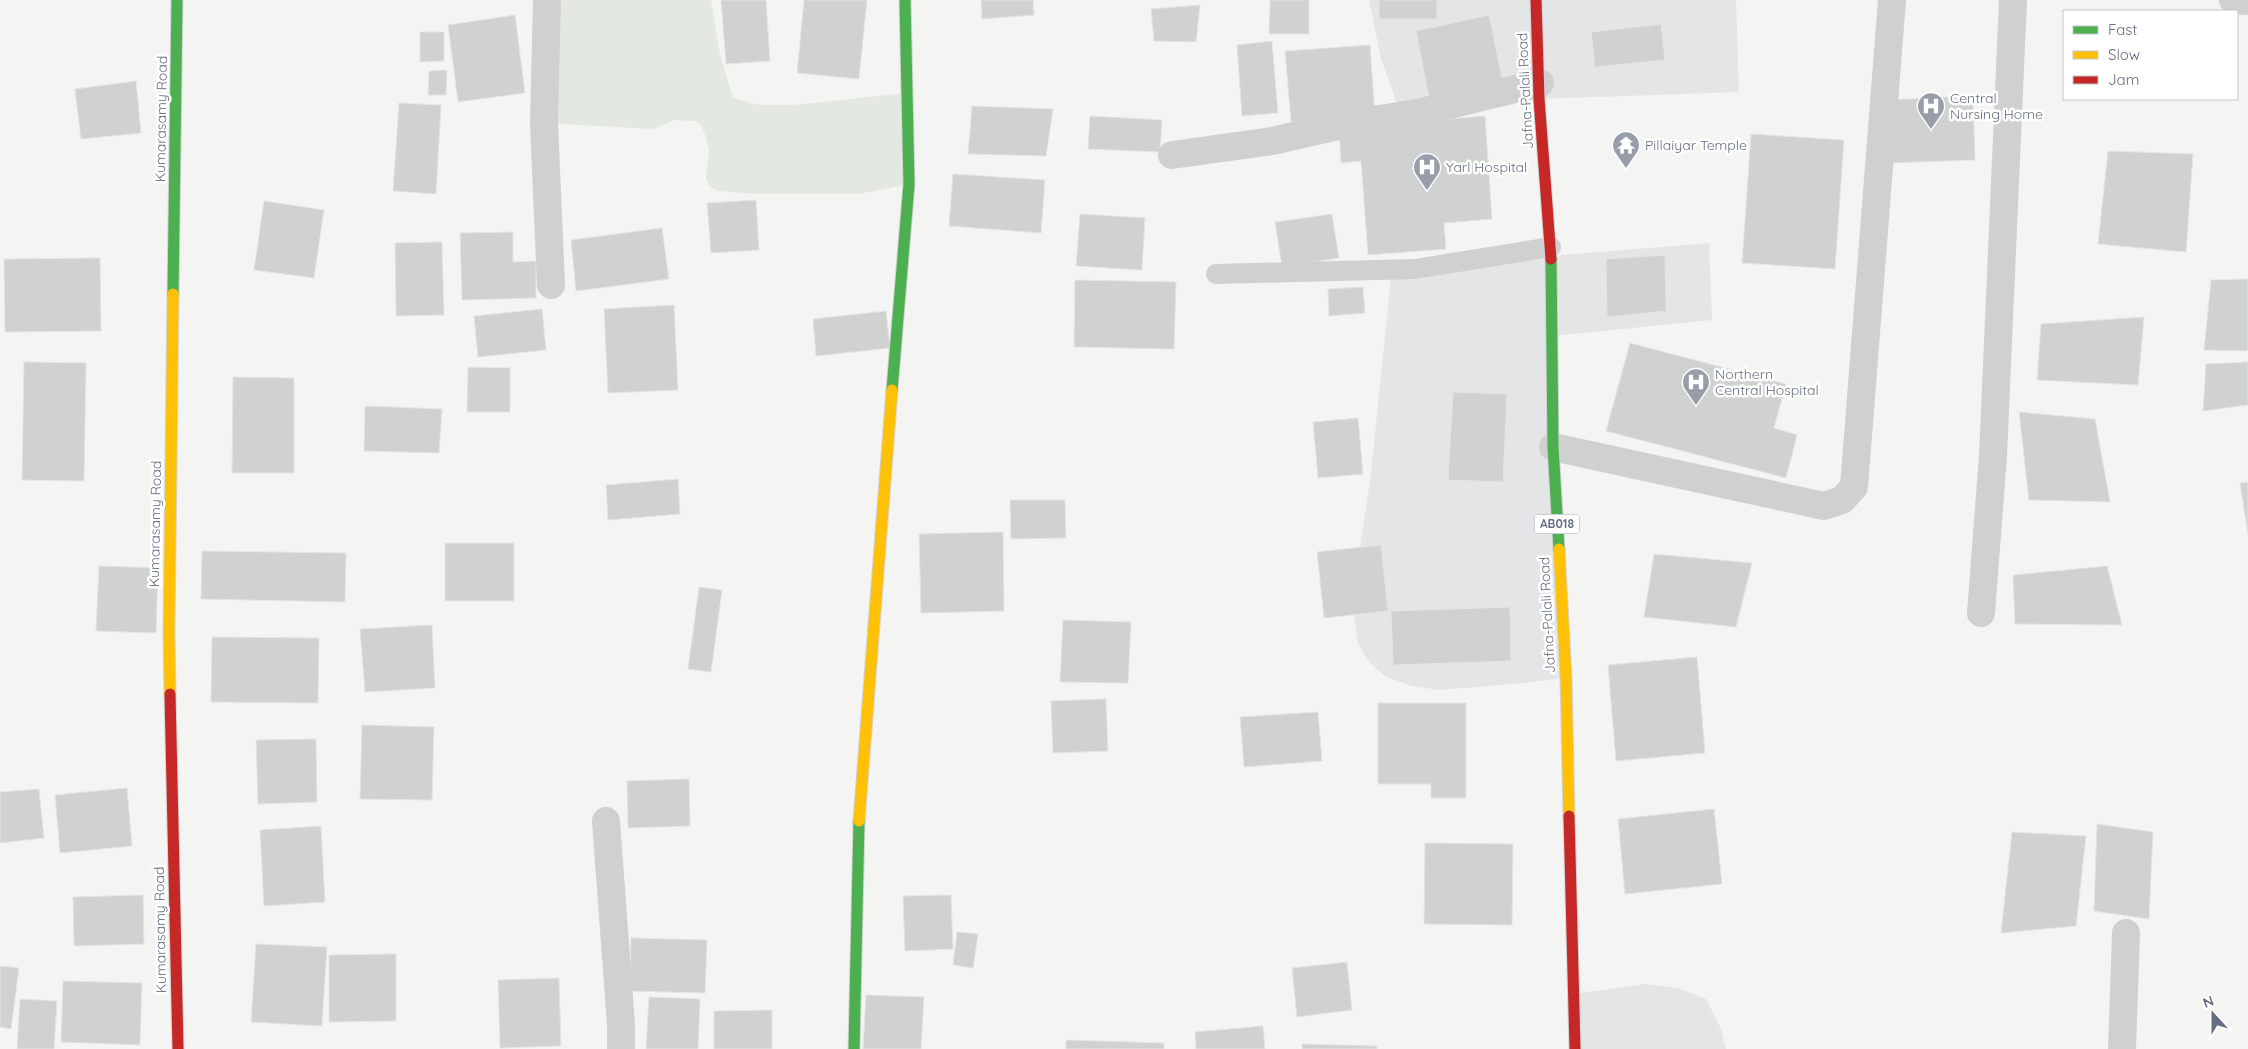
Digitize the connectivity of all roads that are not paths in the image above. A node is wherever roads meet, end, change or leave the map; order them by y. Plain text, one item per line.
1 (177, 0) edge
2 (547, 0) edge
3 (905, 0) edge
4 (1536, 0) edge
5 (1892, 0) edge
6 (2013, 0) edge
7 (2234, 0) edge
8 (2248, 1) edge
9 (1540, 84) junction
10 (1172, 155) dead end
11 (1551, 246) junction
12 (1216, 274) dead end
13 (552, 285) dead end
14 (1553, 447) junction
15 (1981, 613) dead end
16 (606, 820) dead end
17 (2126, 933) dead end
18 (178, 1049) edge
19 (621, 1049) edge
20 (854, 1049) edge
21 (1575, 1049) edge
22 (2122, 1049) edge

1 - 18 street, Kumarasamy Road
2 - 13 street
3 - 20 street
4 - 9 street, Jafna-Palali Road / AB018
5 - 14 street
6 - 15 street
7 - 8 street
9 - 10 street
9 - 11 street, Jafna-Palali Road / AB018
11 - 12 lane
11 - 14 street, Jafna-Palali Road / AB018
14 - 21 street, Jafna-Palali Road / AB018
16 - 19 street
17 - 22 street

